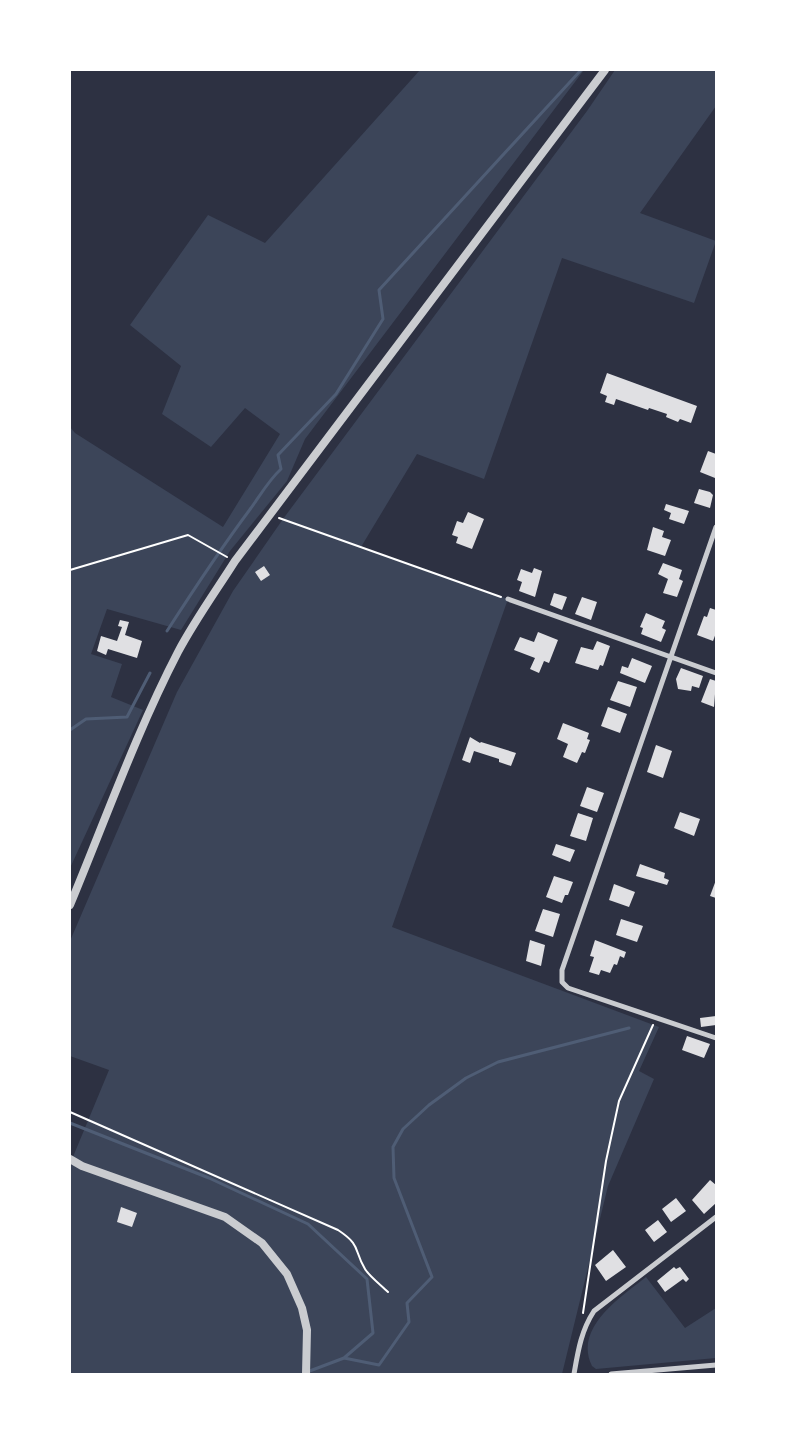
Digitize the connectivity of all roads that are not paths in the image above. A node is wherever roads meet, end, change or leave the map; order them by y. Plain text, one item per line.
1 (605, 70) edge
2 (716, 527) edge
3 (508, 599) road end
4 (672, 657) junction
5 (716, 672) edge
6 (70, 905) edge
7 (716, 1038) edge
8 (70, 1159) edge
9 (716, 1217) edge
10 (716, 1365) edge
11 (306, 1371) edge
12 (574, 1374) edge
13 (612, 1374) edge

1 - 6 street
2 - 4 street
3 - 4 street
4 - 5 street
4 - 7 street
8 - 11 street
9 - 12 street
10 - 13 street

